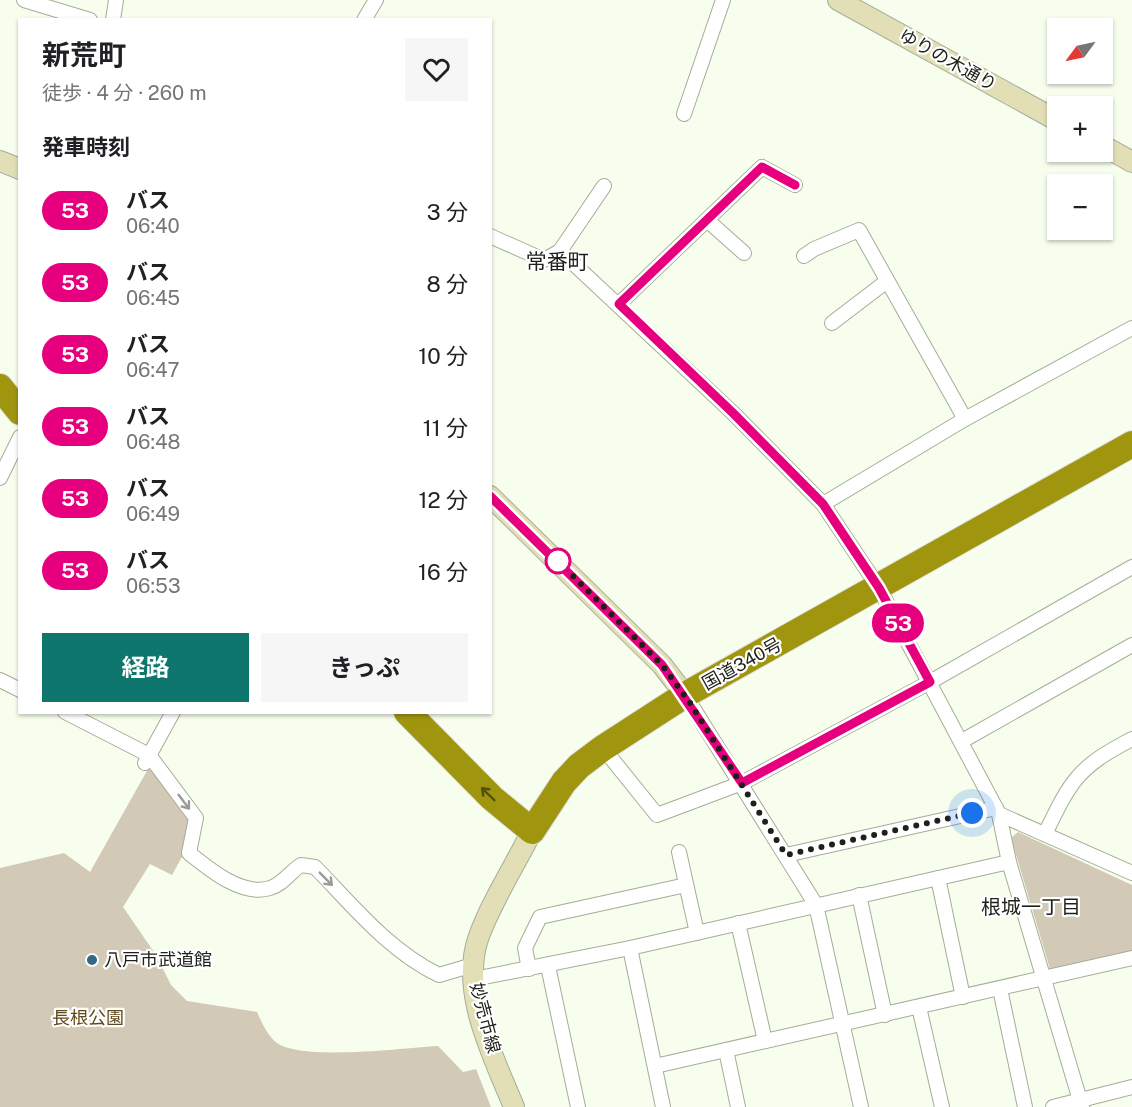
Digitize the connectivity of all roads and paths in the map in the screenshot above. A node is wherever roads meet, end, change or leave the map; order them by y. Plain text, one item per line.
1 (24, 0) edge
2 (116, 0) edge
3 (376, 0) edge
4 (723, 0) edge
5 (838, 0) edge
6 (83, 18) edge
7 (113, 18) edge
8 (365, 18) edge
9 (684, 114) dead end
10 (1047, 115) edge
11 (1113, 152) edge
12 (0, 161) edge
13 (1132, 162) edge
14 (18, 168) edge
15 (795, 185) dead end
16 (604, 186) dead end
17 (707, 219) junction
18 (492, 237) edge
19 (560, 251) junction
20 (744, 253) dead end
21 (804, 256) dead end
22 (887, 281) junction
23 (619, 304) junction
24 (832, 323) dead end
25 (1132, 328) edge
26 (0, 387) edge
27 (18, 410) edge
28 (965, 419) junction
29 (18, 441) edge
30 (1132, 444) edge
31 (0, 478) edge
32 (492, 498) edge
33 (823, 504) junction
34 (1132, 567) edge
35 (879, 588) junction
36 (1132, 645) edge
37 (0, 680) edge
38 (930, 682) junction
39 (18, 689) edge
40 (685, 695) junction
41 (68, 714) edge
42 (172, 714) edge
43 (409, 714) edge
44 (1132, 739) edge
45 (962, 741) junction
46 (603, 748) junction
47 (147, 759) junction
48 (742, 783) junction
49 (997, 811) junction
50 (532, 831) junction
51 (1045, 834) junction
52 (679, 852) dead end
53 (786, 855) junction
54 (1009, 862) junction
55 (1132, 873) edge
56 (938, 878) junction
57 (686, 885) junction
58 (859, 895) junction
59 (816, 905) junction
60 (738, 923) junction
61 (697, 933) junction
62 (630, 948) junction
63 (1132, 958) edge
64 (548, 966) junction
65 (529, 969) junction
66 (473, 972) junction
67 (1045, 979) junction
68 (1000, 989) junction
69 (963, 998) junction
70 (919, 1007) junction
71 (885, 1015) junction
72 (844, 1024) junction
73 (765, 1041) junction
74 (726, 1050) junction
75 (655, 1066) junction
76 (1132, 1087) edge
77 (1081, 1104) edge
78 (514, 1107) edge
79 (578, 1107) edge
80 (663, 1107) edge
81 (738, 1107) edge
82 (861, 1107) edge
83 (942, 1107) edge
84 (1025, 1107) edge
85 (1053, 1107) edge

1 - 6 street
2 - 7 street
3 - 8 street
4 - 9 street
5 - 10 street, ゆりの木通り
11 - 13 street
12 - 14 street
15 - 17 street
16 - 19 street
17 - 20 street
17 - 23 street
18 - 19 street
19 - 23 street
21 - 22 street
22 - 24 street
22 - 28 street
23 - 33 street
25 - 28 street
26 - 27 highway
28 - 33 street
29 - 31 street
30 - 35 highway, 国道340号
32 - 40 street
33 - 35 street
34 - 38 street
35 - 38 street
35 - 40 highway, 国道340号
36 - 45 street
37 - 39 street
38 - 45 street
38 - 48 street
40 - 46 highway, 国道340号
40 - 48 street
41 - 47 street
42 - 47 street
50 -> 43 highway
44 - 51 street
45 - 49 street
46 - 48 street
46 - 50 highway, 国道340号
47 -> 66 street
48 - 53 street
49 - 51 street
49 - 53 street
49 - 54 street
50 - 66 street, 妙売市線
51 - 55 street
52 - 57 street
53 - 59 street
54 - 56 street
54 - 67 street
56 - 58 street
56 - 69 street
57 - 61 street
57 - 65 street
58 - 59 street
58 - 71 street
59 - 60 street
59 - 72 street
60 - 61 street
60 - 73 street
61 - 62 street
62 - 64 street
62 - 75 street
63 - 67 street
64 - 65 street
64 - 79 street
65 - 66 street
66 - 78 street, 妙売市線
67 - 68 street
67 - 77 street
68 - 69 street
68 - 84 street
69 - 70 street
70 - 71 street
70 - 83 street
71 - 72 street
72 - 73 street
72 - 82 street
73 - 74 street
74 - 75 street
74 - 81 street
75 - 80 street
76 - 77 street
77 - 85 street

